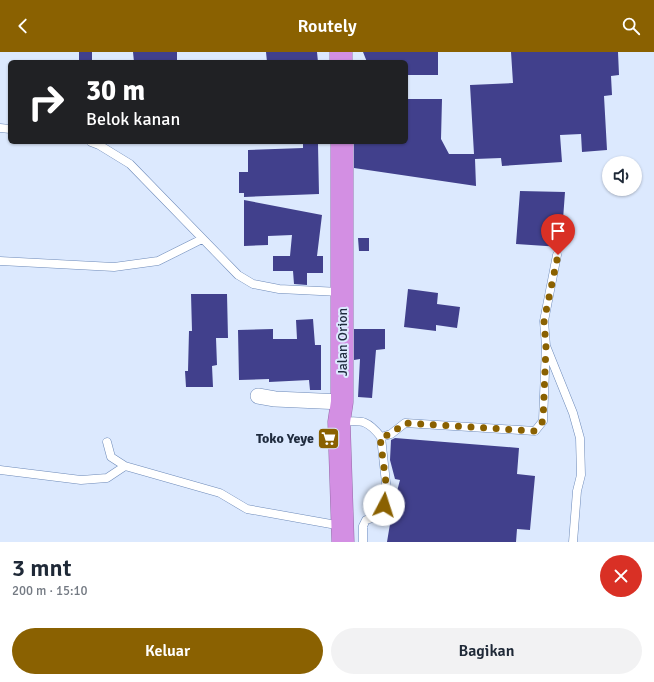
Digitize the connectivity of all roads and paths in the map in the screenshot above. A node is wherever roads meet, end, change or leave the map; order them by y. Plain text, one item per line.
1 (96, 144) edge
2 (342, 144) edge
3 (202, 239) junction
4 (558, 255) dead end
5 (0, 261) edge
6 (342, 292) junction
7 (546, 346) junction
8 (258, 396) dead end
9 (341, 412) junction
10 (380, 437) junction
11 (107, 442) dead end
12 (126, 466) junction
13 (0, 470) edge
14 (343, 534) edge
15 (363, 542) edge
16 (573, 542) edge

1 - 3 lane
2 - 6 highway, Jalan Orion
3 - 5 lane
3 - 6 lane
4 - 7 lane
6 - 9 highway, Jalan Orion
7 - 10 lane
7 - 16 lane
8 - 9 street
9 - 10 lane
9 - 14 highway, Jalan Orion
10 - 15 lane
11 - 12 lane
12 - 13 lane
12 - 14 lane

